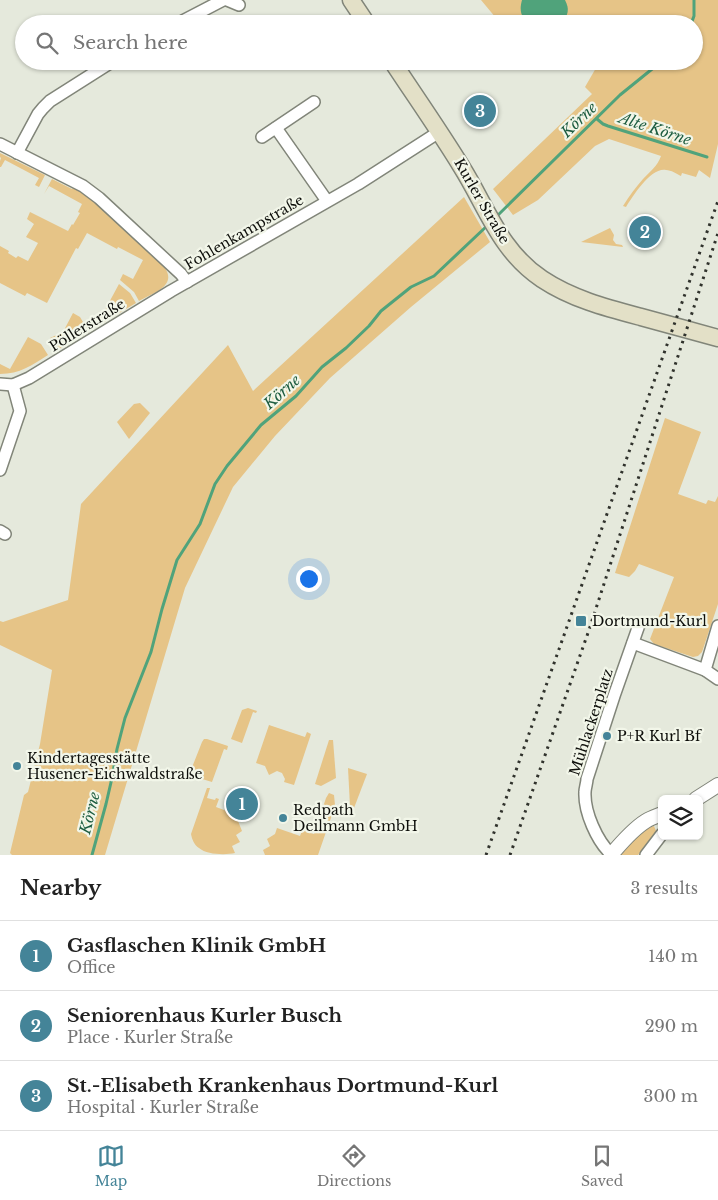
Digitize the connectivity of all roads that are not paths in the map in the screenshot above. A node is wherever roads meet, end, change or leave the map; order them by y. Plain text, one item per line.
1 (223, 0) edge
2 (227, 0) edge
3 (351, 0) edge
4 (239, 5) dead end
5 (194, 15) edge
6 (361, 15) edge
7 (98, 70) edge
8 (398, 70) edge
9 (314, 102) dead end
10 (276, 128) junction
11 (439, 132) junction
12 (262, 137) dead end
13 (0, 144) edge
14 (18, 153) junction
15 (327, 202) junction
16 (187, 282) junction
17 (718, 338) edge
18 (0, 384) edge
19 (13, 385) junction
20 (3, 453) edge
21 (0, 470) edge
22 (639, 625) dead end
23 (718, 626) edge
24 (633, 643) junction
25 (705, 670) junction
26 (718, 679) edge
27 (718, 785) edge
28 (702, 795) edge
29 (658, 817) edge
30 (658, 839) edge
31 (611, 855) edge
32 (646, 855) edge

1 - 5 street
2 - 4 street
3 - 6 main road
7 - 14 street
8 - 11 main road, Kurler Straße
9 - 10 street
10 - 12 street
10 - 15 street
11 - 15 street, Fohlenkampstraße
11 - 17 main road, Kurler Straße
13 - 14 street, Fohlenkampstraße
14 - 16 street, Fohlenkampstraße
15 - 16 street, Fohlenkampstraße
16 - 19 street, Pöllerstraße
18 - 19 street
19 - 20 street
20 - 21 street
22 - 24 street, Mühlackerplatz
23 - 25 street
24 - 25 street
24 - 31 street, Mühlackerplatz
25 - 26 street
27 - 28 street
29 - 31 street
30 - 32 street

